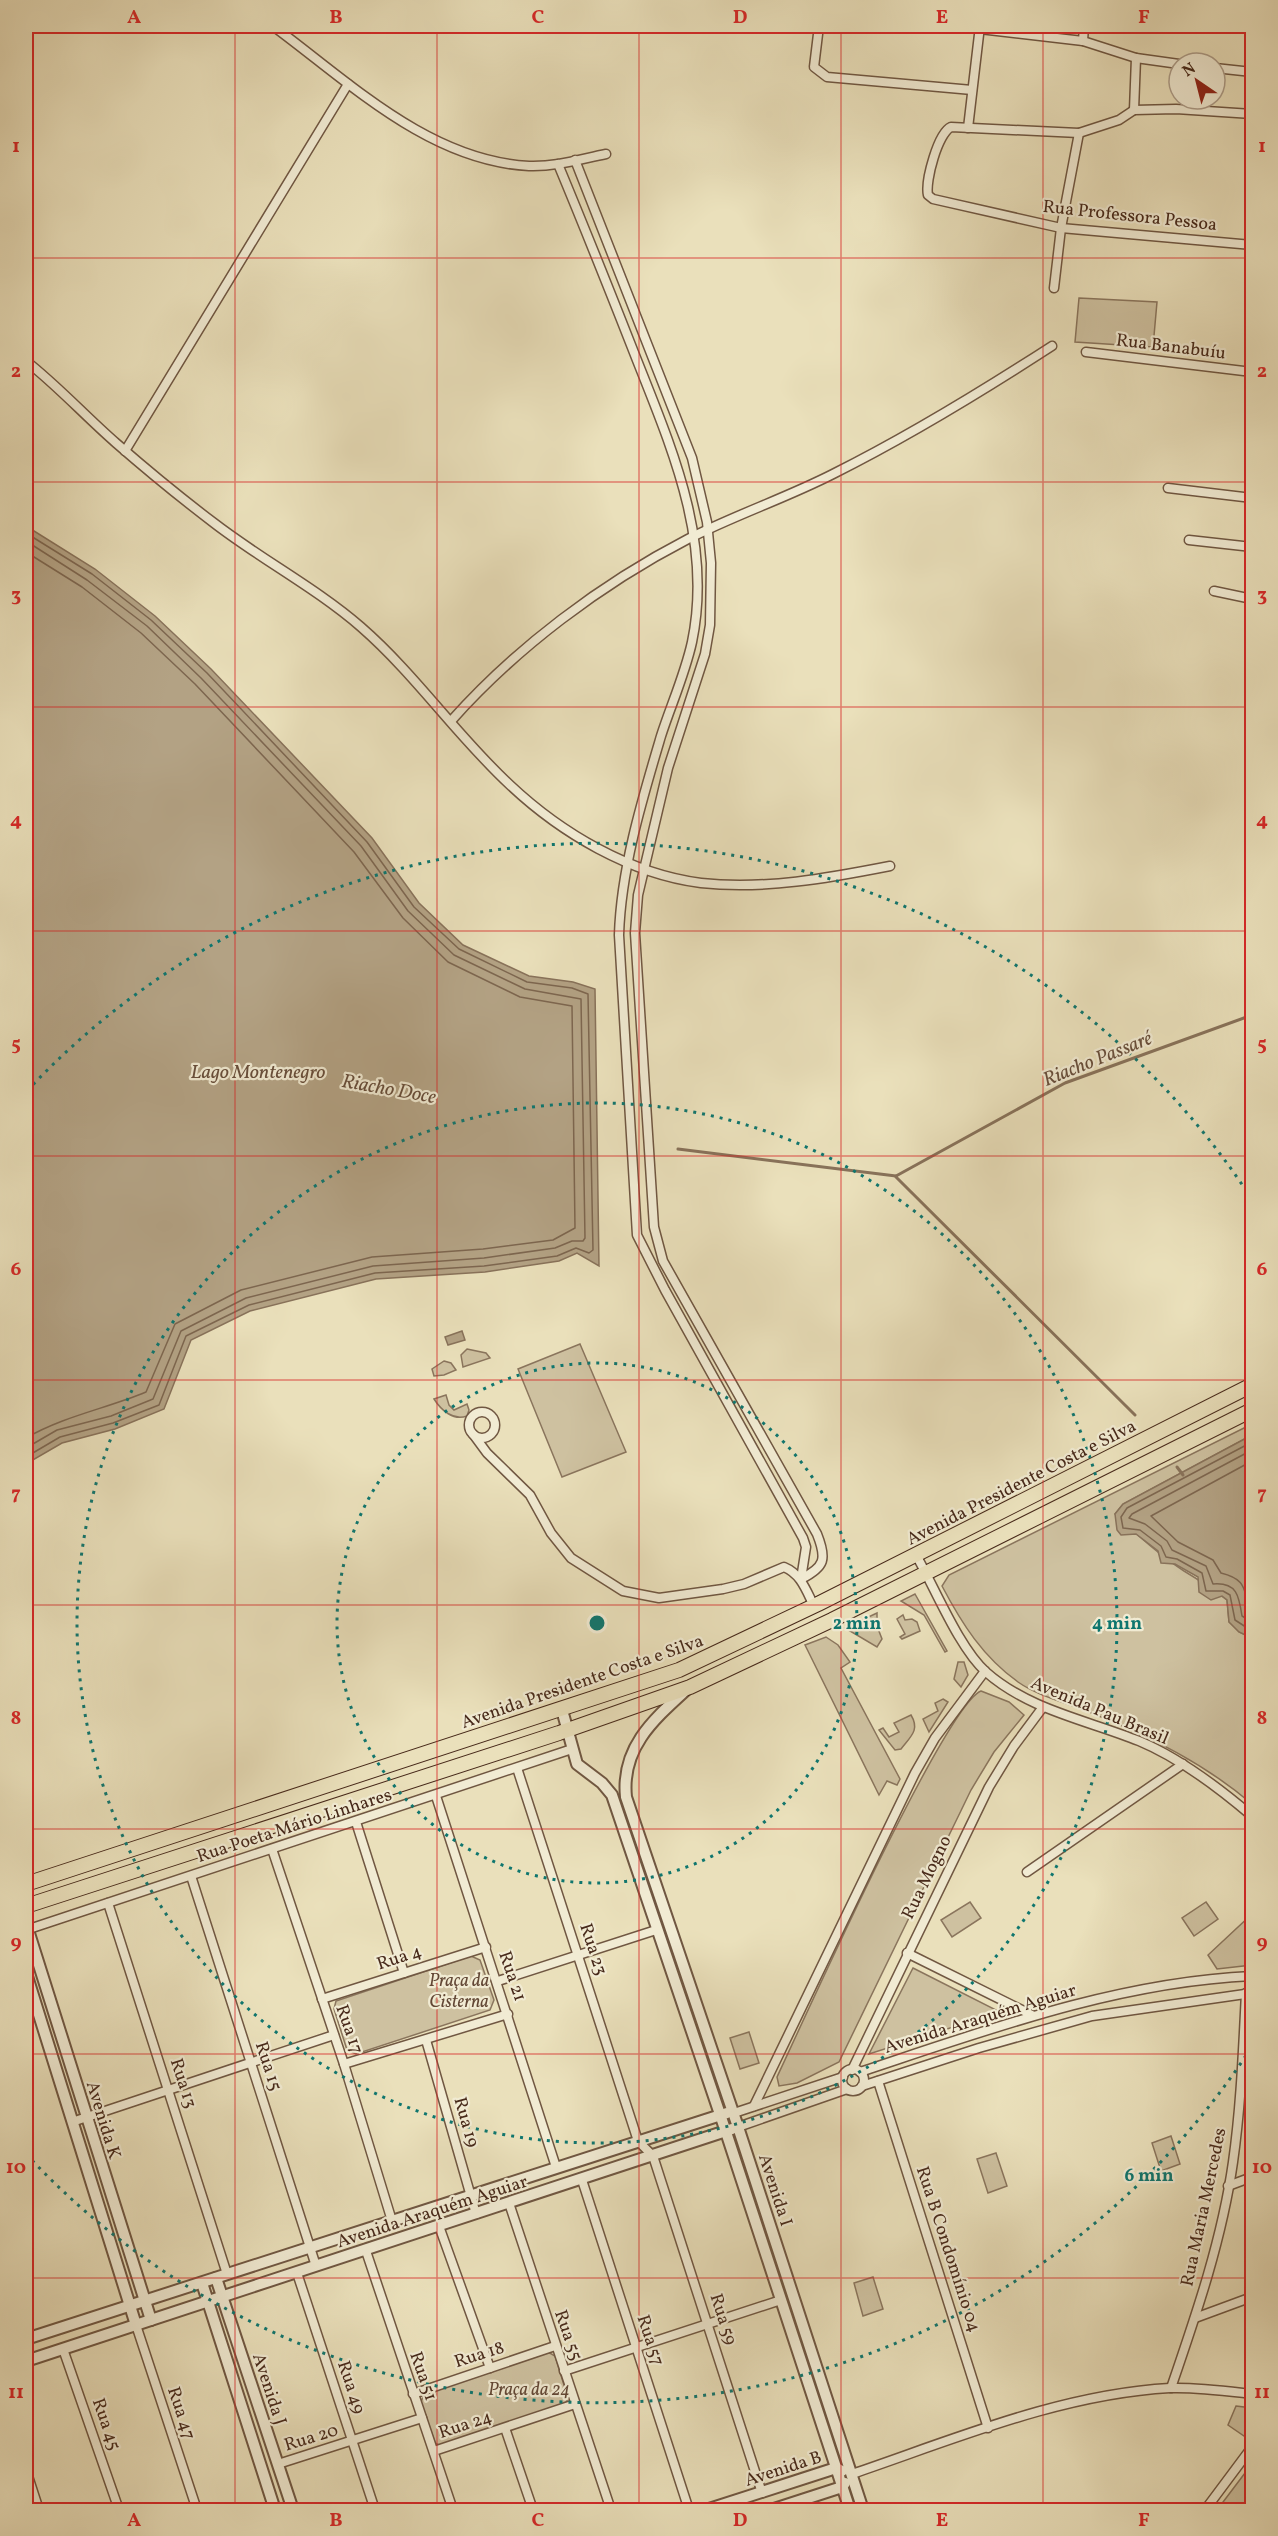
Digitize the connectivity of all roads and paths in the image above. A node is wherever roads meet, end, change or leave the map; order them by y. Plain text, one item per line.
1 (273, 26) edge
2 (819, 26) edge
3 (954, 26) edge
4 (1084, 26) edge
5 (980, 27) edge
6 (1083, 41) junction
7 (1136, 58) junction
8 (1167, 62) edge
9 (1227, 69) edge
10 (1252, 72) edge
11 (348, 84) junction
12 (972, 90) junction
13 (1134, 110) junction
14 (1252, 114) edge
15 (968, 128) junction
16 (1079, 133) junction
17 (606, 154) dead end
18 (575, 160) junction
19 (558, 164) junction
20 (1061, 228) junction
21 (1252, 245) edge
22 (1054, 288) dead end
23 (1052, 346) dead end
24 (1086, 352) dead end
25 (26, 361) edge
26 (1252, 372) edge
27 (125, 451) junction
28 (1168, 488) dead end
29 (1252, 498) edge
30 (708, 530) junction
31 (694, 536) junction
32 (1189, 540) dead end
33 (1252, 547) edge
34 (1214, 591) dead end
35 (1252, 599) edge
36 (451, 721) junction
37 (629, 862) junction
38 (890, 866) dead end
39 (644, 868) junction
40 (1252, 1385) edge
41 (1252, 1410) edge
42 (473, 1434) dead end
43 (916, 1555) junction
44 (926, 1573) junction
45 (801, 1579) junction
46 (814, 1606) junction
47 (986, 1671) junction
48 (690, 1687) junction
49 (1043, 1707) junction
50 (561, 1710) junction
51 (569, 1730) junction
52 (572, 1749) junction
53 (1183, 1764) junction
54 (517, 1768) junction
55 (314, 1789) junction
56 (436, 1796) junction
57 (320, 1810) junction
58 (1252, 1816) edge
59 (356, 1822) junction
60 (272, 1849) junction
61 (1027, 1872) dead end
62 (190, 1876) junction
63 (655, 1881) junction
64 (26, 1884) edge
65 (641, 1885) junction
66 (108, 1903) junction
67 (26, 1906) edge
68 (27, 1930) edge
69 (656, 1930) junction
70 (486, 1947) junction
71 (907, 1953) junction
72 (580, 1956) junction
73 (26, 1973) edge
74 (404, 1973) junction
75 (1252, 1976) edge
76 (498, 1981) junction
77 (1249, 1993) edge
78 (322, 2000) junction
79 (508, 2014) junction
80 (1032, 2015) junction
81 (334, 2035) junction
82 (426, 2040) junction
83 (251, 2062) junction
84 (344, 2064) junction
85 (856, 2071) junction
86 (843, 2077) junction
87 (878, 2081) junction
88 (862, 2086) junction
89 (170, 2090) junction
90 (847, 2090) junction
91 (754, 2106) junction
92 (734, 2113) junction
93 (720, 2114) junction
94 (86, 2119) junction
95 (72, 2122) junction
96 (738, 2127) junction
97 (726, 2132) junction
98 (638, 2141) junction
99 (653, 2156) junction
100 (556, 2167) junction
101 (1252, 2177) edge
102 (582, 2180) junction
103 (1228, 2186) junction
104 (472, 2196) junction
105 (509, 2203) junction
106 (476, 2214) junction
107 (392, 2221) junction
108 (440, 2226) junction
109 (310, 2248) junction
110 (366, 2251) junction
111 (316, 2266) junction
112 (297, 2273) junction
113 (221, 2276) junction
114 (202, 2283) junction
115 (223, 2297) junction
116 (1252, 2297) edge
117 (144, 2300) junction
118 (210, 2300) junction
119 (781, 2300) junction
120 (130, 2305) junction
121 (1195, 2318) junction
122 (151, 2320) junction
123 (708, 2324) junction
124 (136, 2325) junction
125 (26, 2339) edge
126 (555, 2346) junction
127 (635, 2346) junction
128 (63, 2349) junction
129 (26, 2361) edge
130 (490, 2368) junction
131 (564, 2371) junction
132 (1171, 2388) junction
133 (412, 2394) junction
134 (1252, 2394) edge
135 (575, 2404) junction
136 (422, 2418) junction
137 (505, 2428) junction
138 (988, 2428) junction
139 (352, 2441) junction
140 (1252, 2446) edge
141 (434, 2451) junction
142 (278, 2464) junction
143 (836, 2468) junction
144 (26, 2470) edge
145 (852, 2474) junction
146 (842, 2487) junction
147 (762, 2493) junction
148 (39, 2511) edge
149 (119, 2511) edge
150 (197, 2511) edge
151 (275, 2511) edge
152 (293, 2511) edge
153 (375, 2511) edge
154 (453, 2511) edge
155 (533, 2511) edge
156 (611, 2511) edge
157 (689, 2511) edge
158 (706, 2511) edge
159 (771, 2511) edge
160 (850, 2511) edge
161 (863, 2511) edge
162 (1205, 2511) edge

1 - 11 street
2 - 12 street
3 - 5 street
4 - 6 street
5 - 6 street
5 - 12 street
6 - 7 street
7 - 8 street
7 - 13 street
9 - 10 street
11 - 19 street
11 - 27 street
12 - 15 street
13 - 14 street
13 - 16 street
15 - 16 street
15 - 20 street, Rua Professora Pessoa
16 - 20 street
17 - 18 street
18 - 19 street
18 - 30 street
19 - 31 street
20 - 21 street, Rua Professora Pessoa
20 - 22 street
23 - 30 street
24 - 26 street, Rua Banabuíu
25 - 27 street
27 - 36 street
28 - 29 street
30 - 31 street
30 - 39 street
31 - 36 street
31 - 37 street
32 - 33 street
34 - 35 street
36 - 37 street
37 - 39 street
37 - 45 street
38 - 39 street
39 - 45 street
40 - 43 main road, Avenida Presidente Costa e Silva
41 - 44 main road
42 - 45 street
43 - 44 street, Avenida Pau Brasil
43 - 46 main road, Avenida Presidente Costa e Silva
44 - 47 street, Avenida Pau Brasil
44 - 48 main road
45 - 46 street
46 - 50 main road, Avenida Presidente Costa e Silva
47 - 49 street, Avenida Pau Brasil
47 - 91 street
48 - 51 main road
48 - 63 street, Avenida I
49 - 53 street, Avenida Pau Brasil
49 - 71 street, Rua Mogno
50 - 51 street, Avenida I
50 - 55 main road, Avenida Presidente Costa e Silva
51 - 52 street, Avenida I
51 - 57 main road
52 - 54 street, Rua Poeta Mário Linhares
52 - 65 street, Avenida I
53 - 58 street, Avenida Pau Brasil
53 - 61 street
54 - 56 street, Rua Poeta Mário Linhares
54 - 72 street, Rua 23
55 - 57 main road
55 - 64 main road, Avenida Presidente Costa e Silva
56 - 59 street, Rua Poeta Mário Linhares
56 - 70 street, Rua 21
57 - 67 main road
59 - 60 street, Rua Poeta Mário Linhares
59 - 74 street
60 - 62 street, Rua Poeta Mário Linhares
60 - 78 street, Rua 17
62 - 66 street, Rua Poeta Mário Linhares
62 - 83 street, Rua 15
63 - 65 street
63 - 92 street, Avenida I
65 - 69 street, Avenida I
66 - 68 street, Rua Poeta Mário Linhares
66 - 89 street, Rua 13
68 - 94 street, Avenida K
69 - 72 street
69 - 93 street, Avenida I
70 - 74 street, Rua 4
70 - 76 street, Rua 21
71 - 80 street
71 - 85 street, Rua Mogno
72 - 76 street
72 - 98 street, Rua 23
73 - 95 street, Avenida K
74 - 78 street, Rua 4
75 - 80 street, Avenida Araquém Aguiar
76 - 79 street, Rua 21
77 - 87 street, Avenida Araquém Aguiar
77 - 103 street, Rua Maria Mercedes
78 - 81 street, Rua 17
79 - 82 street
79 - 100 street, Rua 21
80 - 85 street, Avenida Araquém Aguiar
81 - 83 street
81 - 84 street, Rua 17
82 - 84 street
82 - 104 street, Rua 19
83 - 89 street
83 - 109 street, Rua 15
84 - 107 street, Rua 17
85 - 86 street
85 - 88 street
86 - 90 street
86 - 91 street, Avenida Araquém Aguiar
87 - 88 street, Avenida Araquém Aguiar
87 - 138 street, Rua B Condomínio 04
88 - 90 street
89 - 94 street
89 - 113 street, Rua 13
90 - 96 street, Avenida Araquém Aguiar
91 - 92 street, Avenida Araquém Aguiar
92 - 93 street, Avenida Araquém Aguiar
92 - 96 street, Avenida I
93 - 97 street, Avenida I
93 - 98 street, Avenida Araquém Aguiar
94 - 95 street
94 - 117 street, Avenida K
95 - 120 street, Avenida K
96 - 97 street, Avenida Araquém Aguiar
96 - 145 street, Avenida I
97 - 99 street, Avenida Araquém Aguiar
97 - 119 street, Avenida I
98 - 99 street
98 - 100 street, Avenida Araquém Aguiar
99 - 102 street, Avenida Araquém Aguiar
99 - 123 street, Rua 59
100 - 104 street, Avenida Araquém Aguiar
101 - 103 street
102 - 105 street, Avenida Araquém Aguiar
102 - 127 street, Rua 57
103 - 121 street, Rua Maria Mercedes
104 - 106 street, Rua 19
104 - 107 street, Avenida Araquém Aguiar
105 - 106 street, Avenida Araquém Aguiar
105 - 126 street, Rua 55
106 - 108 street, Avenida Araquém Aguiar
107 - 109 street, Avenida Araquém Aguiar
108 - 110 street, Avenida Araquém Aguiar
108 - 130 street
109 - 111 street, Rua 15
109 - 113 street, Avenida Araquém Aguiar
110 - 111 street, Avenida Araquém Aguiar
110 - 133 street, Rua 51
111 - 112 street, Avenida Araquém Aguiar
112 - 115 street, Avenida Araquém Aguiar
112 - 139 street, Rua 49
113 - 114 street, Avenida Araquém Aguiar
113 - 115 street, Avenida J
114 - 117 street, Avenida Araquém Aguiar
114 - 118 street, Avenida J
115 - 118 street, Avenida Araquém Aguiar
115 - 142 street, Avenida J
116 - 121 street
117 - 120 street, Avenida Araquém Aguiar
117 - 122 street, Avenida K
118 - 122 street, Avenida Araquém Aguiar
118 - 151 street, Avenida J
119 - 123 street
119 - 143 street, Avenida I
120 - 124 street, Avenida K
120 - 125 street, Avenida Araquém Aguiar
121 - 132 street, Rua Maria Mercedes
122 - 124 street, Avenida Araquém Aguiar
123 - 127 street
123 - 147 street, Rua 59
124 - 128 street, Avenida Araquém Aguiar
124 - 150 street, Rua 47
126 - 130 street, Rua 18
126 - 131 street, Rua 55
127 - 131 street
127 - 157 street, Rua 57
128 - 129 street, Avenida Araquém Aguiar
128 - 149 street, Rua 45
130 - 133 street, Rua 18
131 - 135 street, Rua 55
132 - 134 street
132 - 138 street
133 - 136 street, Rua 51
135 - 137 street, Rua 24
135 - 156 street, Rua 55
136 - 139 street, Rua 20
136 - 141 street, Rua 51
137 - 141 street, Rua 24
137 - 155 street
138 - 145 street
139 - 142 street, Rua 20
139 - 153 street, Rua 49
140 - 162 street
141 - 154 street, Rua 51
142 - 152 street, Avenida J
143 - 145 street, Avenida B
143 - 146 street, Avenida I
143 - 147 street, Avenida B
144 - 148 street
145 - 146 street
145 - 161 street, Avenida I
146 - 159 street, Avenida B
146 - 160 street, Avenida I
147 - 158 street, Avenida B

